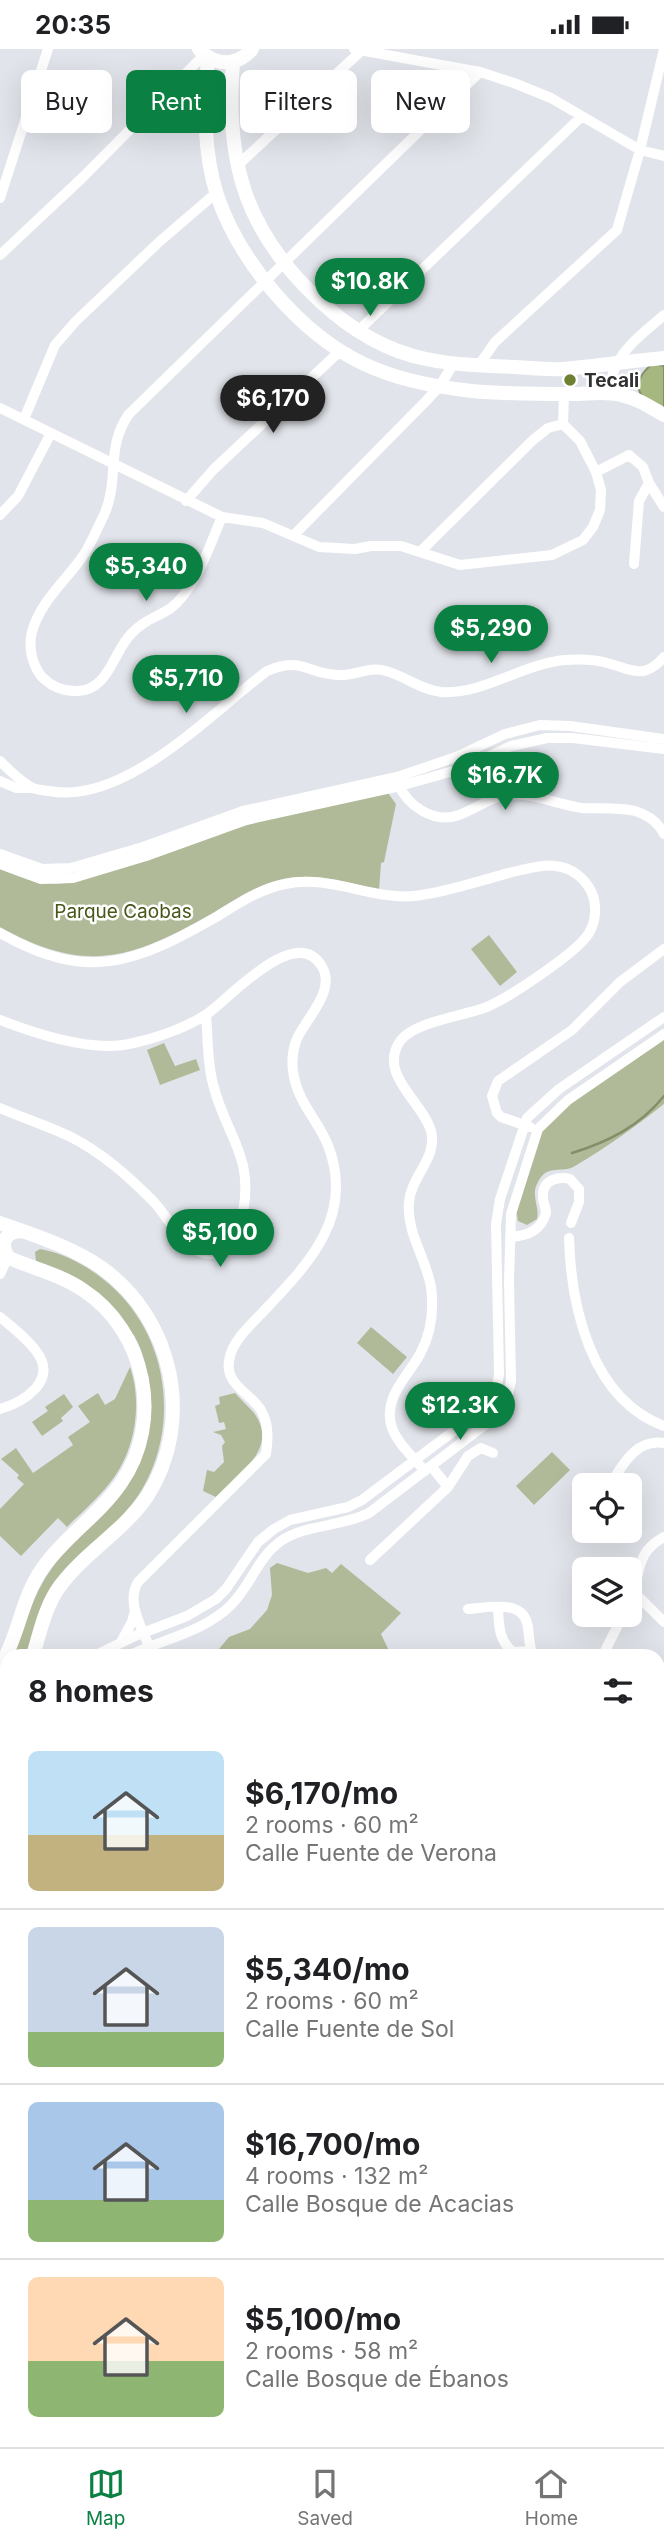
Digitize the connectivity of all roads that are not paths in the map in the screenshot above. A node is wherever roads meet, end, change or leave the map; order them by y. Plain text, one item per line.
1 (48, 49) edge
2 (252, 49) edge
3 (664, 49) edge
4 (357, 50) edge
5 (204, 54) edge
6 (233, 62) junction
7 (480, 72) junction
8 (582, 116) junction
9 (640, 150) junction
10 (664, 156) edge
11 (237, 165) junction
12 (216, 193) junction
13 (0, 198) edge
14 (0, 255) edge
15 (283, 263) junction
16 (263, 282) junction
17 (664, 315) edge
18 (358, 331) junction
19 (340, 351) junction
20 (664, 358) edge
21 (618, 362) junction
22 (454, 363) junction
23 (479, 366) junction
24 (439, 387) junction
25 (564, 394) junction
26 (618, 394) junction
27 (0, 408) edge
28 (664, 415) edge
29 (24, 419) junction
30 (563, 424) junction
31 (51, 433) junction
32 (113, 464) junction
33 (596, 472) junction
34 (649, 484) junction
35 (186, 501) junction
36 (664, 507) edge
37 (0, 515) edge
38 (222, 517) junction
39 (293, 536) junction
40 (421, 551) junction
41 (634, 564) dead end
42 (664, 657) edge
43 (664, 739) edge
44 (664, 749) edge
45 (0, 761) edge
46 (0, 781) edge
47 (398, 782) junction
48 (33, 788) junction
49 (664, 834) edge
50 (175, 839) junction
51 (0, 853) edge
52 (0, 864) edge
53 (0, 933) edge
54 (664, 949) edge
55 (206, 1015) junction
56 (664, 1017) edge
57 (0, 1020) edge
58 (664, 1034) edge
59 (0, 1108) edge
60 (524, 1124) junction
61 (538, 1129) junction
62 (0, 1223) edge
63 (571, 1223) dead end
64 (24, 1232) junction
65 (510, 1237) junction
66 (569, 1238) dead end
67 (8, 1257) edge
68 (0, 1274) edge
69 (510, 1315) junction
70 (498, 1316) junction
71 (0, 1317) edge
72 (0, 1409) edge
73 (664, 1426) edge
74 (399, 1440) junction
75 (664, 1443) edge
76 (431, 1450) junction
77 (493, 1453) dead end
78 (416, 1461) junction
79 (428, 1469) junction
80 (399, 1473) junction
81 (619, 1473) edge
82 (449, 1487) junction
83 (664, 1537) edge
84 (642, 1559) edge
85 (370, 1560) dead end
86 (642, 1604) edge
87 (498, 1607) junction
88 (467, 1609) dead end
89 (135, 1610) junction
90 (664, 1622) edge
91 (616, 1627) edge
92 (144, 1632) junction
93 (121, 1643) junction
94 (149, 1646) junction
95 (9, 1649) edge
96 (35, 1649) edge
97 (108, 1649) edge
98 (143, 1649) edge
99 (509, 1649) edge
100 (531, 1649) edge
101 (606, 1649) edge

1 - 13 street
2 - 6 main road
3 - 9 street
4 - 7 street
4 - 11 street
5 - 6 main road
5 - 12 main road
5 - 14 street
6 - 11 main road
7 - 8 street
7 - 15 street
8 - 9 street
8 - 18 street
9 - 10 street
9 - 23 street
11 - 15 main road
12 - 16 main road
12 - 29 street
15 - 16 street
15 - 18 main road
16 - 19 main road
16 - 32 street
17 - 21 street
18 - 22 main road
19 - 24 main road
19 - 35 street
20 - 21 main road
21 - 23 main road
21 - 26 street
22 - 23 main road
22 - 24 street
24 - 25 main road
24 - 39 street
25 - 26 main road
25 - 30 street
26 - 28 main road
27 - 29 street
29 - 31 street
30 - 33 street
30 - 40 street
31 - 32 street
31 - 37 street
32 - 35 street
32 - 38 street
33 - 34 street
33 - 40 street
34 - 36 street
34 - 41 street
35 - 38 street
38 - 39 street
39 - 40 street
42 - 48 street
43 - 47 street
44 - 47 street
45 - 48 street
46 - 48 street
47 - 49 street
47 - 50 street
50 - 51 street
50 - 52 street
53 - 74 street
54 - 60 street
55 - 57 street
55 - 59 street
55 - 89 street
56 - 60 street
58 - 61 street
60 - 61 street
60 - 70 street
61 - 65 street
62 - 64 main road
63 - 65 street
64 - 67 main road
64 - 67 main road
64 - 96 main road
65 - 69 street
66 - 73 street
67 - 68 street
67 - 95 main road
69 - 70 street
69 - 79 street
70 - 76 street
71 - 72 street
74 - 76 street
74 - 78 street
74 - 80 street
75 - 81 street
76 - 78 street
77 - 82 street
78 - 79 street
78 - 80 street
79 - 82 street
79 - 94 street
80 - 92 street
82 - 85 street
83 - 84 street
86 - 90 street
87 - 88 street
87 - 99 street
87 - 100 street
89 - 92 street
89 - 93 street
91 - 101 street
92 - 93 street
92 - 94 street
93 - 97 street
94 - 98 street

